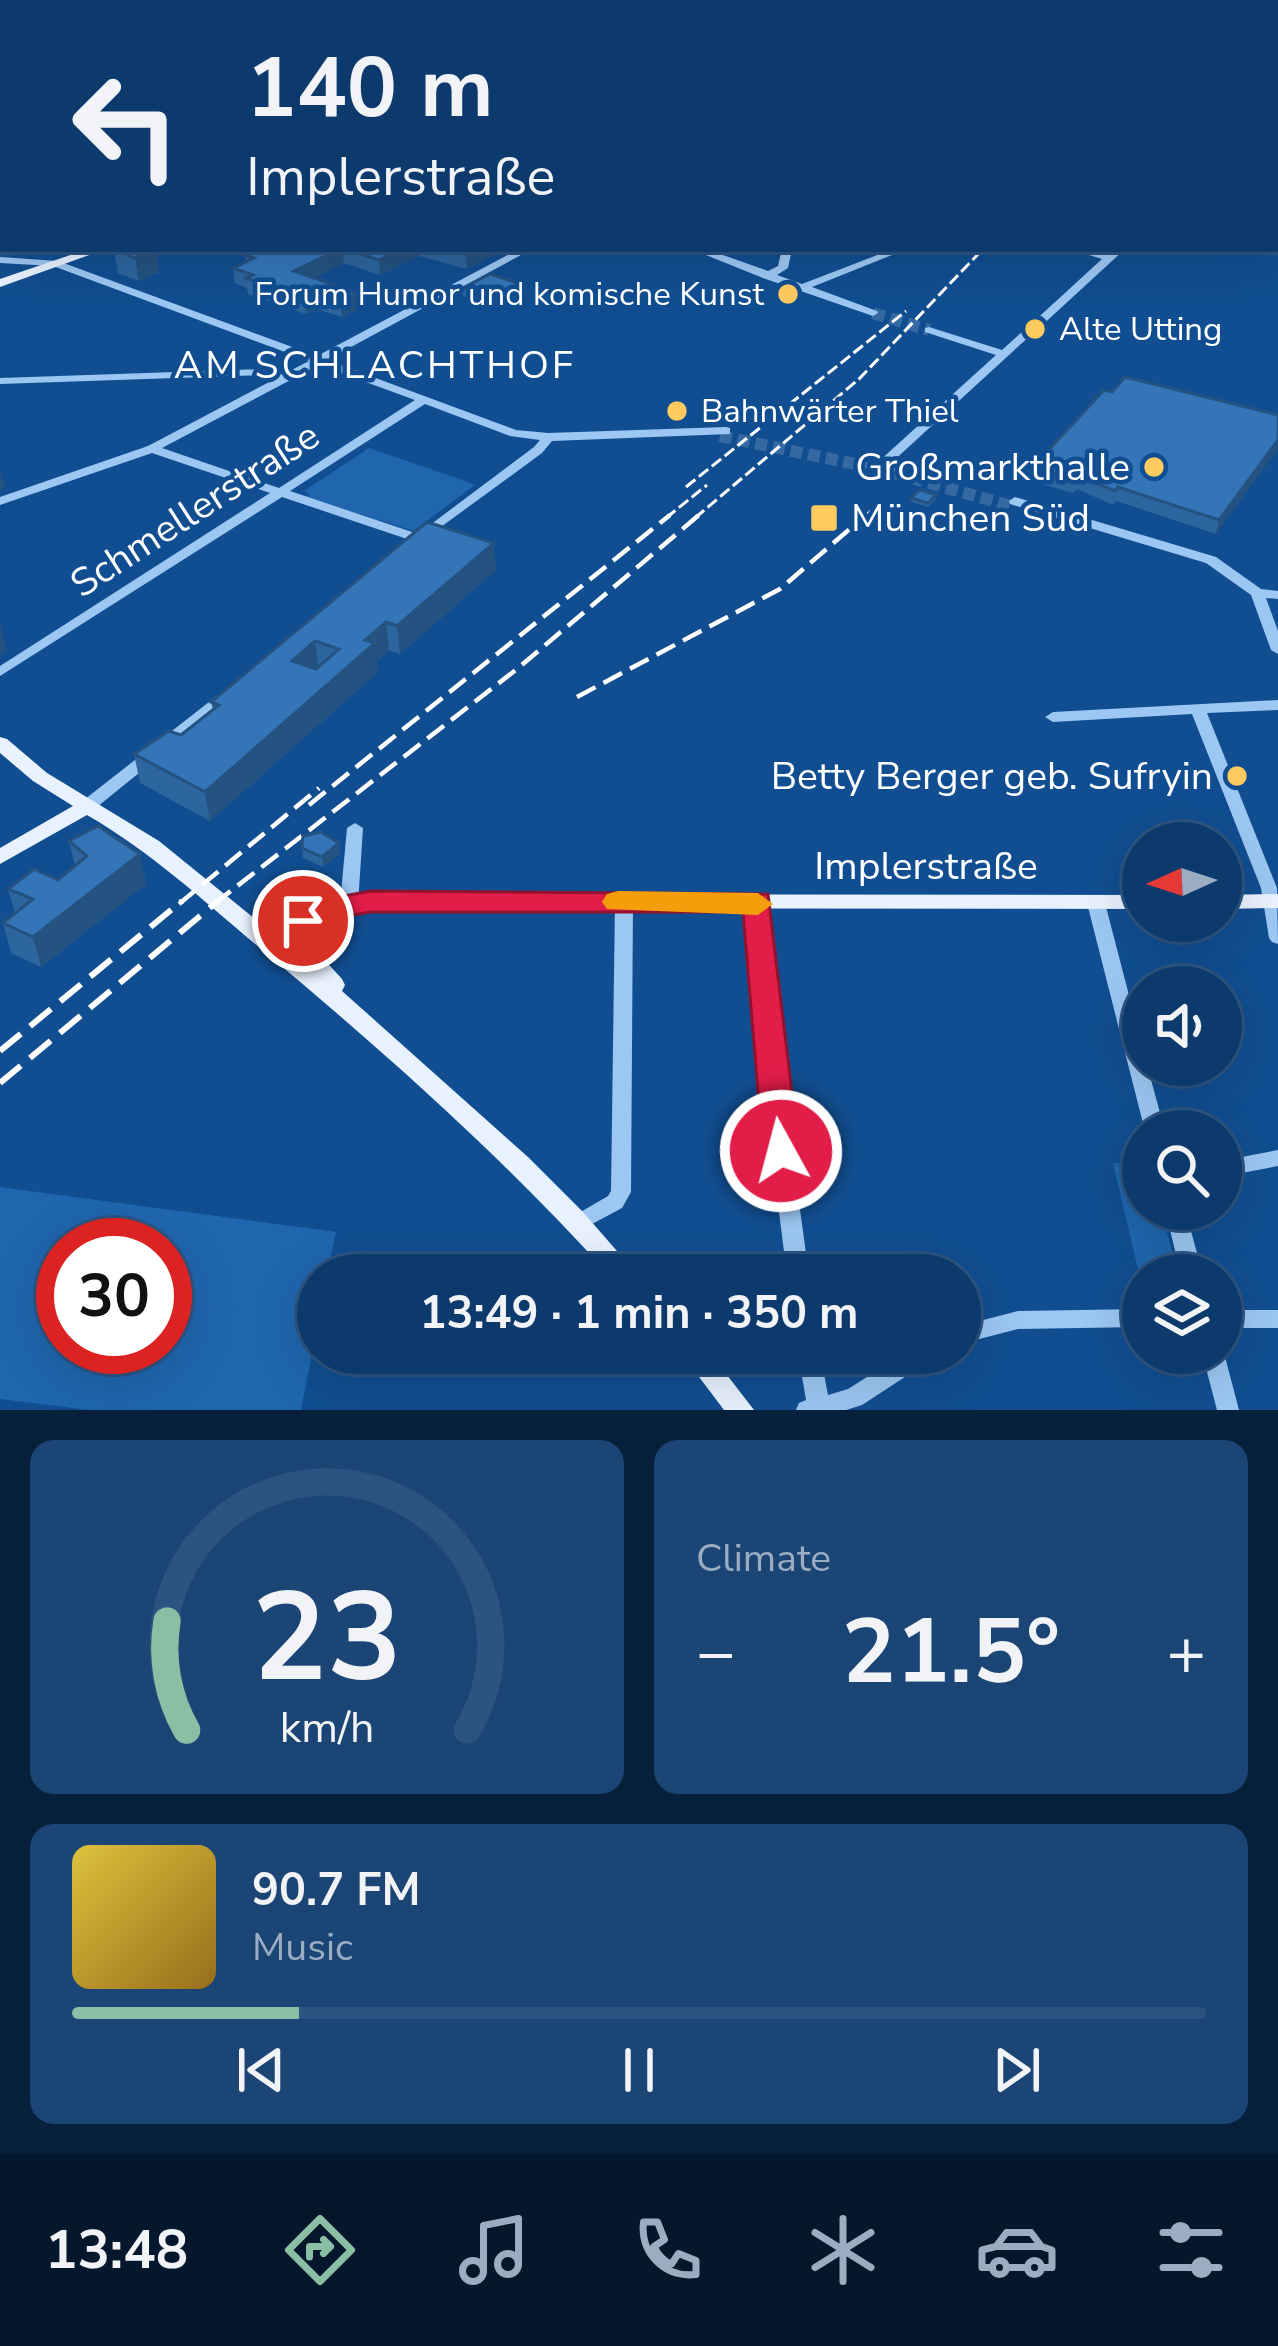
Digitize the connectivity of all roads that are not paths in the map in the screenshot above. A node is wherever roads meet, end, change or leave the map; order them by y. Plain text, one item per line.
1 (90, 252) edge
2 (521, 252) edge
3 (703, 252) edge
4 (786, 252) edge
5 (894, 252) edge
6 (1086, 252) edge
7 (1116, 252) edge
8 (27, 254) edge
9 (1109, 258) junction
10 (0, 260) edge
11 (54, 263) junction
12 (767, 276) junction
13 (0, 283) edge
14 (800, 288) junction
15 (873, 314) tunnel mouth
16 (928, 330) tunnel mouth
17 (1001, 353) junction
18 (318, 361) junction
19 (285, 377) junction
20 (0, 381) edge
21 (424, 400) junction
22 (723, 433) tunnel mouth
23 (548, 437) junction
24 (152, 449) junction
25 (863, 463) tunnel mouth
26 (284, 494) junction
27 (0, 500) edge
28 (1013, 503) tunnel mouth
29 (419, 539) junction
30 (400, 555) edge
31 (1257, 593) junction
32 (1278, 596) edge
33 (1278, 650) edge
34 (0, 673) edge
35 (248, 678) edge
36 (1278, 705) edge
37 (1198, 710) junction
38 (1053, 717) dead end
39 (0, 743) edge
40 (86, 807) junction
41 (355, 828) dead end
42 (0, 857) edge
43 (624, 902) junction
44 (758, 902) junction
45 (1122, 902) edge
46 (1242, 902) edge
47 (1274, 902) edge
48 (1096, 903) junction
49 (349, 904) junction
50 (282, 934) junction
51 (1278, 938) edge
52 (1150, 1110) edge
53 (1278, 1158) edge
54 (1242, 1165) edge
55 (579, 1223) junction
56 (606, 1254) edge
57 (795, 1254) edge
58 (1122, 1318) edge
59 (1242, 1319) edge
60 (1278, 1319) edge
61 (981, 1330) edge
62 (711, 1374) edge
63 (810, 1374) edge
64 (893, 1374) edge
65 (1219, 1374) edge
66 (813, 1409) edge
67 (741, 1410) edge
68 (1228, 1410) edge

1 - 11 main road
2 - 18 street
3 - 12 street
4 - 12 street
5 - 14 street
6 - 9 street
7 - 9 street
8 - 10 street
8 - 11 street
9 - 17 street
11 - 13 main road
11 - 18 street
12 - 14 street
14 - 15 street
16 - 17 street
17 - 25 street
18 - 19 street
18 - 21 street
19 - 20 street
19 - 24 street
21 - 23 street
21 - 26 street, Schmellerstraße
22 - 23 street
23 - 29 street
24 - 26 street
24 - 27 street
26 - 29 street
26 - 34 street, Schmellerstraße
28 - 31 street
29 - 30 street
31 - 32 street
31 - 33 street
35 - 40 street
36 - 37 street
37 - 38 street
37 - 47 street
39 - 40 main road
40 - 42 main road
40 - 50 main road
41 - 49 street
43 - 44 main road, Implerstraße
43 - 49 main road, Implerstraße
43 - 55 street
44 - 48 main road, Implerstraße
44 - 57 street
45 - 48 main road, Implerstraße
46 - 47 main road
47 - 51 street
48 - 52 street
49 - 50 main road, Implerstraße
50 - 55 main road
53 - 54 street
55 - 56 main road
58 - 61 street
59 - 60 street
62 - 67 main road
63 - 66 street
64 - 66 street
65 - 68 street

